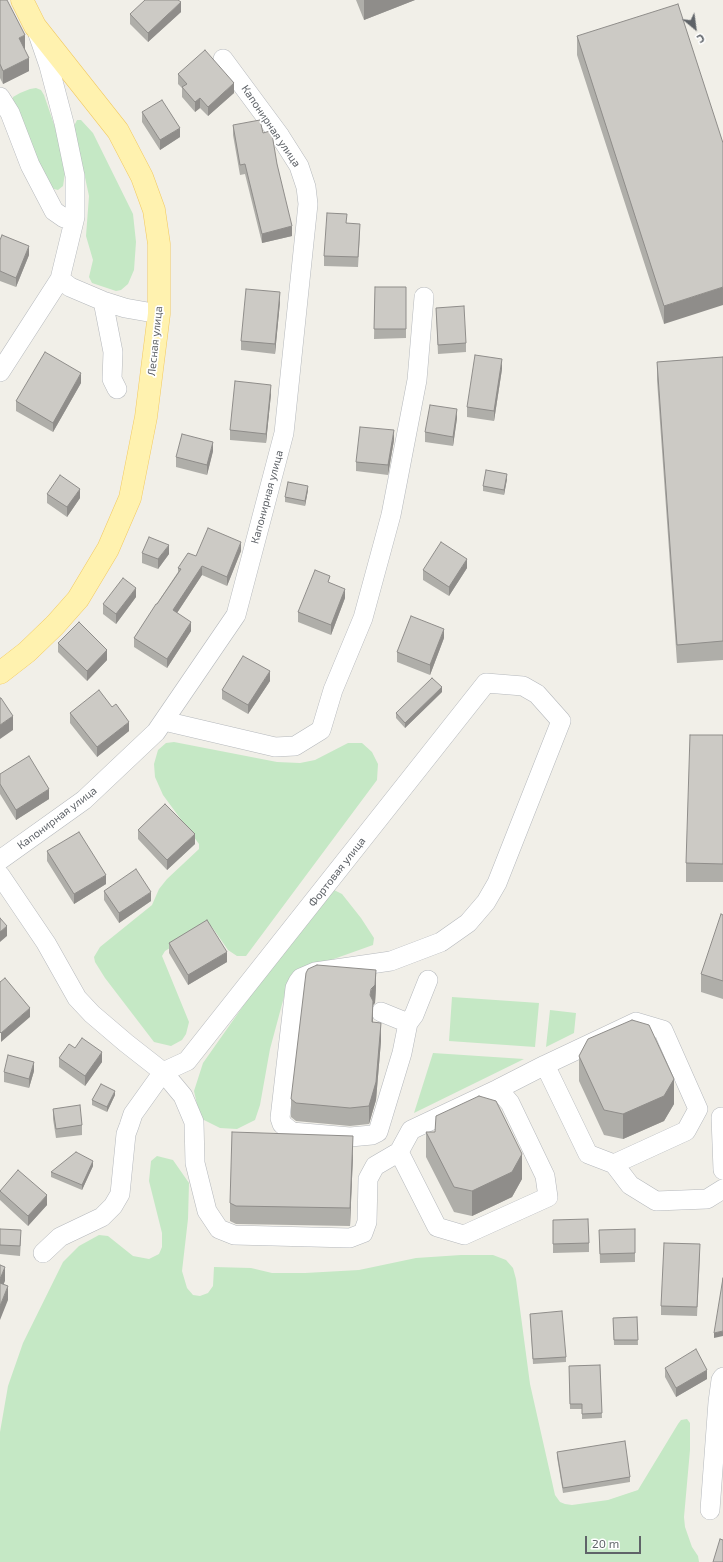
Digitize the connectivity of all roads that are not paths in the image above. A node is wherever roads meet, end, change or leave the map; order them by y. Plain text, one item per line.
1 (22, 0) edge
2 (35, 26) junction
3 (223, 59) dead end
4 (0, 97) edge
5 (75, 217) junction
6 (60, 279) junction
7 (424, 297) dead end
8 (103, 301) junction
9 (159, 314) junction
10 (0, 372) edge
11 (117, 389) dead end
12 (0, 673) edge
13 (164, 721) junction
14 (0, 860) edge
15 (0, 875) edge
16 (428, 980) dead end
17 (381, 1012) dead end
18 (408, 1024) junction
19 (545, 1065) junction
20 (163, 1072) junction
21 (498, 1089) junction
22 (723, 1117) edge
23 (399, 1152) junction
24 (614, 1164) junction
25 (723, 1170) edge
26 (715, 1194) edge
27 (43, 1253) dead end
28 (723, 1377) edge
29 (710, 1510) dead end

1 - 2 main road, Лесная улица
2 - 5 street
2 - 9 main road, Лесная улица
3 - 13 street, Капонирная улица
4 - 5 street
5 - 6 street
6 - 8 street
6 - 10 street
7 - 13 street
8 - 9 street
8 - 11 street
9 - 12 main road, Лесная улица
13 - 14 street, Капонирная улица
15 - 20 street
16 - 18 street
17 - 18 street
18 - 20 street, Фортовая улица
19 - 21 street
19 - 24 street
19 - 24 street
20 - 23 street
20 - 27 street
21 - 23 street
21 - 23 street
22 - 25 street
24 - 26 street
28 - 29 street

